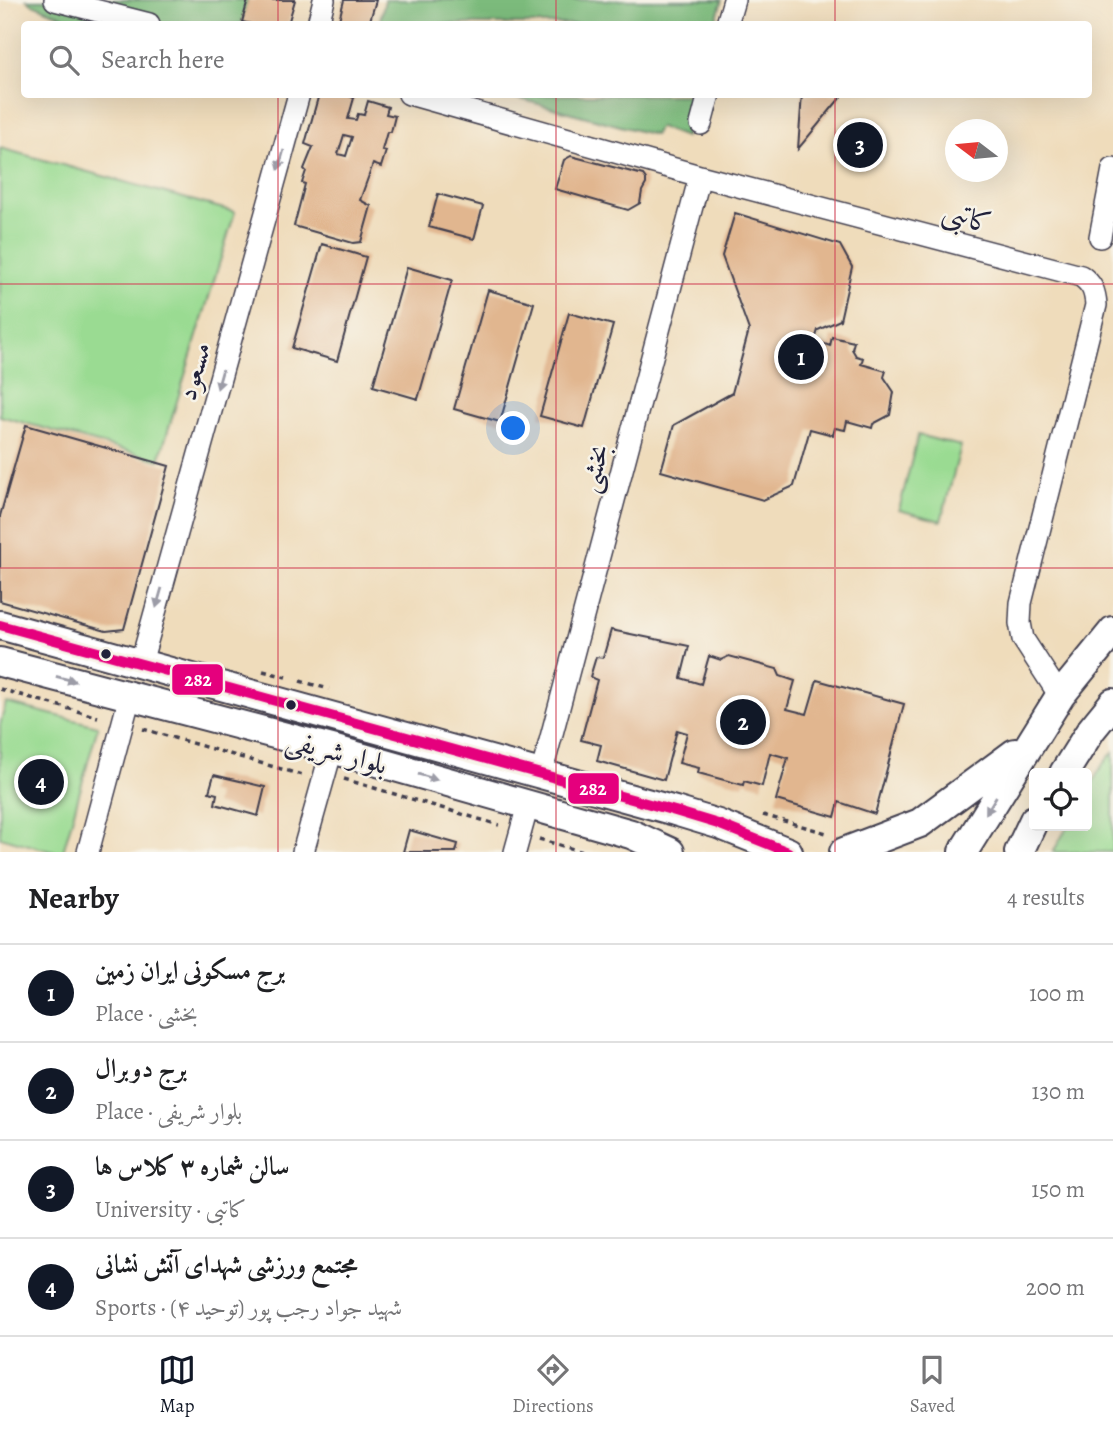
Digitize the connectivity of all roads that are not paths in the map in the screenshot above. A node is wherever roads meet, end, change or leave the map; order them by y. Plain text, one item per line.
1 (55, 0) edge
2 (324, 0) edge
3 (734, 0) edge
4 (137, 21) edge
5 (319, 21) edge
6 (728, 21) edge
7 (298, 98) edge
8 (423, 98) edge
9 (708, 98) edge
10 (701, 124) dead end
11 (1113, 169) edge
12 (700, 176) junction
13 (1100, 237) dead end
14 (0, 625) edge
15 (1113, 631) edge
16 (0, 662) edge
17 (141, 663) junction
18 (214, 684) junction
19 (130, 696) junction
20 (1060, 696) junction
21 (1113, 703) edge
22 (206, 716) junction
23 (1031, 741) junction
24 (332, 749) junction
25 (1067, 768) edge
26 (541, 775) junction
27 (528, 805) junction
28 (1029, 831) edge
29 (88, 852) edge
30 (303, 852) edge
31 (515, 852) edge
32 (670, 852) edge
33 (788, 852) edge
34 (844, 852) edge
35 (963, 852) edge
36 (1019, 852) edge

1 - 4 street
2 - 5 street
3 - 6 street
7 -> 17 street, مسعود
8 - 12 street, کاتبی
9 - 10 street
11 - 13 street
12 - 20 street, کاتبی
12 - 26 street, بخشی
14 - 17 main road, بلوار شریفی
15 - 20 main road
16 -> 19 main road, بلوار شریفی
17 - 18 main road, بلوار شریفی
18 - 22 main road
18 - 26 main road, بلوار شریفی
19 - 22 main road, بلوار شریفی
19 - 29 street
20 - 23 main road
21 - 25 main road
22 - 24 main road, بلوار شریفی
23 - 34 main road
23 -> 35 main road
24 -> 27 main road, بلوار شریفی
24 - 30 street
26 - 33 main road, بلوار شریفی
27 - 31 street
27 - 32 main road, بلوار شریفی
28 - 36 main road

